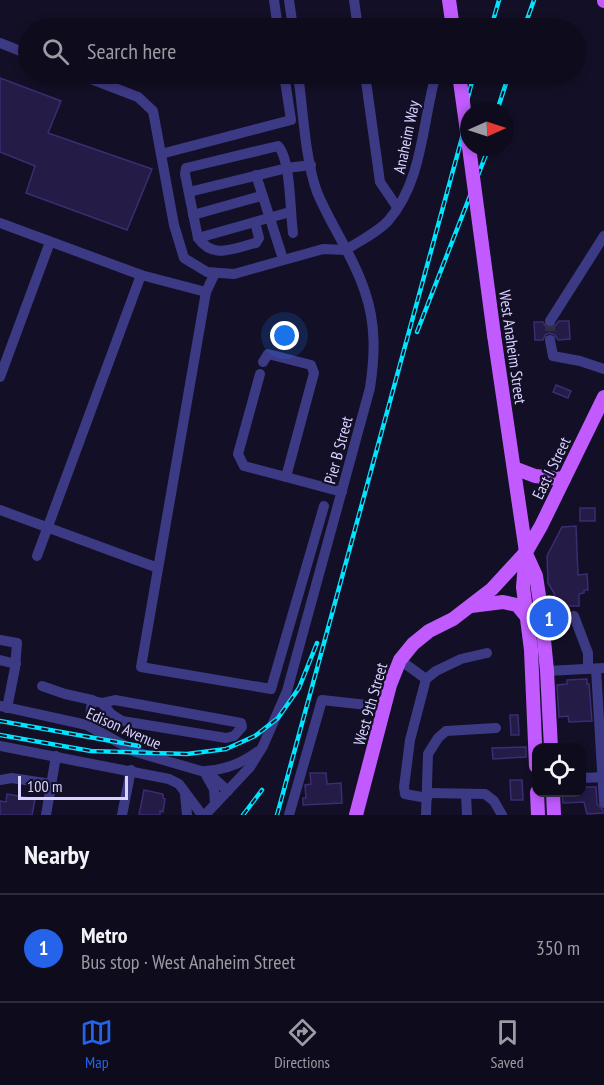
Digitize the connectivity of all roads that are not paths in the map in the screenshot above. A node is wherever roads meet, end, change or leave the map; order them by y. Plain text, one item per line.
1 (274, 0) edge
2 (289, 0) edge
3 (354, 0) edge
4 (449, 0) edge
5 (456, 0) edge
6 (277, 18) edge
7 (291, 18) edge
8 (357, 18) edge
9 (451, 18) edge
10 (452, 18) edge
11 (0, 43) edge
12 (18, 50) edge
13 (104, 84) edge
14 (286, 84) edge
15 (299, 84) edge
16 (365, 84) edge
17 (434, 84) edge
18 (460, 84) edge
19 (463, 102) edge
20 (161, 154) junction
21 (470, 156) edge
22 (311, 165) junction
23 (287, 168) junction
24 (256, 176) junction
25 (189, 192) junction
26 (261, 196) junction
27 (397, 207) junction
28 (290, 212) junction
29 (193, 215) junction
30 (268, 218) junction
31 (255, 222) junction
32 (0, 223) edge
33 (293, 233) dead end
34 (604, 236) edge
35 (198, 238) junction
36 (50, 242) junction
37 (346, 250) junction
38 (283, 260) junction
39 (214, 273) junction
40 (141, 275) junction
41 (206, 292) junction
42 (550, 321) tunnel mouth
43 (550, 340) tunnel mouth
44 (263, 362) dead end
45 (604, 369) edge
46 (260, 374) dead end
47 (0, 377) edge
48 (604, 397) edge
49 (514, 468) junction
50 (286, 477) junction
51 (564, 479) junction
52 (342, 492) junction
53 (324, 506) dead end
54 (0, 510) edge
55 (47, 528) junction
56 (526, 552) junction
57 (37, 556) dead end
58 (158, 568) junction
59 (470, 606) junction
60 (574, 616) dead end
61 (527, 617) junction
62 (0, 640) edge
63 (487, 653) dead end
64 (0, 660) edge
65 (400, 660) junction
66 (16, 664) junction
67 (596, 669) edge
68 (547, 672) junction
69 (426, 679) junction
70 (42, 686) dead end
71 (98, 702) junction
72 (3, 707) edge
73 (386, 707) junction
74 (175, 711) junction
75 (602, 720) edge
76 (89, 726) junction
77 (496, 728) dead end
78 (170, 730) junction
79 (536, 743) edge
80 (551, 743) edge
81 (0, 746) edge
82 (263, 746) junction
83 (56, 756) junction
84 (131, 771) junction
85 (201, 771) junction
86 (603, 777) edge
87 (586, 778) edge
88 (0, 780) edge
89 (51, 784) junction
90 (184, 791) junction
91 (228, 791) junction
92 (466, 794) junction
93 (427, 796) junction
94 (537, 797) edge
95 (553, 797) edge
96 (604, 803) edge
97 (215, 804) junction
98 (46, 815) edge
99 (122, 815) edge
100 (187, 815) edge
101 (203, 815) edge
102 (289, 815) edge
103 (356, 815) edge
104 (426, 815) edge
105 (467, 815) edge
106 (502, 815) edge
107 (538, 815) edge
108 (554, 815) edge

1 - 6 street
2 - 7 street
3 - 8 street
4 - 10 main road, bridge
5 - 9 street
11 - 12 street
13 - 20 street
14 - 20 street
15 - 22 street, Pier B Street
16 - 27 street
17 - 27 street, Anaheim Way
18 - 19 main road, West Anaheim Street, bridge
20 - 39 street
21 - 49 main road, West Anaheim Street, bridge
22 - 23 street
22 - 37 street, Pier B Street
23 - 24 street
23 - 25 street
23 - 28 street
24 - 25 street
24 - 26 street
25 - 29 street
26 - 29 street
26 - 30 street
27 - 37 street, Anaheim Way
28 - 30 street
28 - 33 street
29 - 35 street
30 - 31 street
30 - 38 street
31 - 35 street
31 - 35 street
32 - 36 street
34 - 42 street
36 - 40 street
36 - 47 street
37 - 38 street
37 - 52 street, Pier B Street
38 - 39 street
39 - 41 street
40 - 41 street
40 - 55 street
41 - 58 street
43 - 45 street
44 - 50 street
46 - 50 street
48 - 51 main road, East I Street
49 - 51 main road
49 - 56 main road, West Anaheim Street
50 - 52 street
51 - 56 main road, East I Street
52 - 82 street, Pier B Street
53 - 58 street
54 - 55 street
55 - 57 street
55 - 58 street
56 - 59 main road, West 9th Street
56 - 61 main road, West Anaheim Street
56 - 68 main road, West Anaheim Street
59 - 61 main road
59 - 65 main road, West 9th Street
60 - 67 street
61 - 79 main road, West Anaheim Street
62 - 66 street
63 - 69 street
64 - 66 street
65 - 69 street
65 - 73 main road, West 9th Street
66 - 72 street
67 - 68 street
67 - 75 street
68 - 80 main road, West Anaheim Street
69 - 93 street
70 - 71 street
71 - 74 street
71 - 76 street
71 - 78 street
72 - 76 street, Edison Avenue
73 - 102 street
73 - 103 main road, West 9th Street
74 - 78 street
74 - 78 street
75 - 86 street
76 - 85 street, Edison Avenue
77 - 93 street
81 - 83 street
82 - 85 street
82 - 91 street, Pier B Street
83 - 84 street
83 - 89 street
84 - 90 street
84 - 99 street
85 - 91 street, Edison Avenue
85 - 97 street
86 - 87 street
86 - 96 street
88 - 89 street
89 - 98 street
90 - 100 street
90 - 101 street
91 - 97 street, Pier B Street
92 - 93 street
92 - 105 street
92 - 106 street
93 - 104 street
94 - 107 main road
95 - 108 main road
97 - 101 street, Pier B Street

